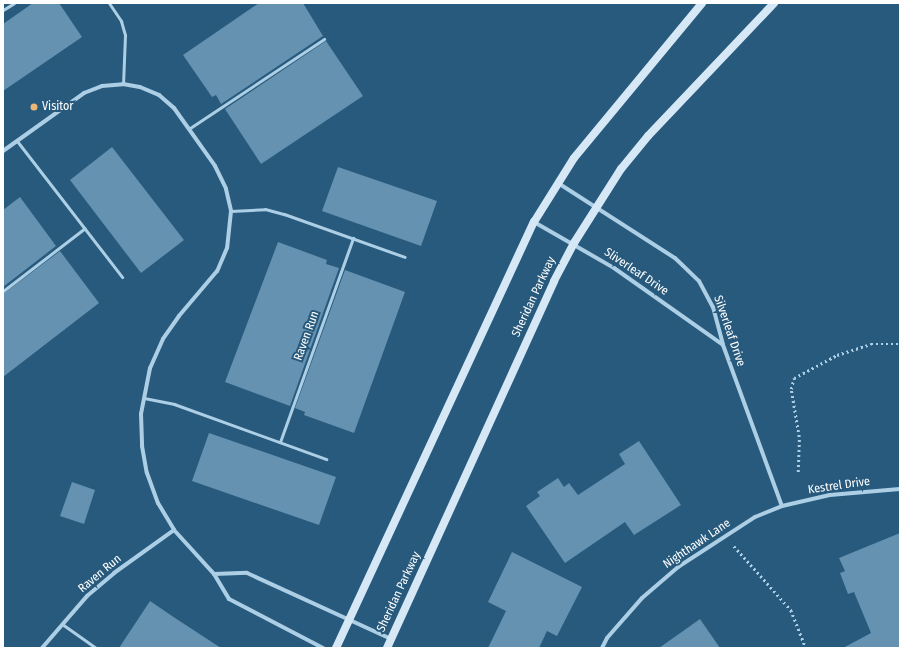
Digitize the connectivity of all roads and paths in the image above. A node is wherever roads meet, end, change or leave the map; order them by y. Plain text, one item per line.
1 (14, 3) edge
2 (109, 3) edge
3 (702, 3) edge
4 (774, 3) edge
5 (3, 10) edge
6 (324, 39) dead end
7 (123, 84) junction
8 (190, 128) junction
9 (17, 142) junction
10 (3, 151) edge
11 (558, 183) junction
12 (596, 207) junction
13 (231, 211) junction
14 (534, 222) junction
15 (85, 228) junction
16 (353, 238) junction
17 (574, 243) junction
18 (404, 257) dead end
19 (122, 277) dead end
20 (3, 291) edge
21 (900, 344) edge
22 (723, 345) junction
23 (143, 398) junction
24 (280, 442) junction
25 (326, 459) dead end
26 (798, 472) dead end
27 (900, 489) edge
28 (782, 506) junction
29 (174, 530) junction
30 (734, 546) dead end
31 (214, 574) junction
32 (348, 620) junction
33 (62, 624) junction
34 (391, 640) junction
35 (42, 648) edge
36 (96, 648) edge
37 (323, 648) edge
38 (336, 648) edge
39 (387, 648) edge
40 (602, 648) edge
41 (806, 648) edge

1 - 5 lane
2 - 7 lane
3 - 11 main road
4 - 12 main road, Sheridan Parkway
6 - 8 lane
7 - 8 street
7 - 9 street
8 - 13 street
9 - 10 street
9 - 15 lane
11 - 12 street, Silverleaf Drive
11 - 14 main road
12 - 17 main road, Sheridan Parkway
12 - 22 street, Silverleaf Drive
13 - 16 lane
13 - 23 street
14 - 17 street, Sliverleaf Drive
14 - 32 main road
15 - 19 lane
15 - 20 lane
16 - 18 lane
16 - 24 lane, Raven Run
17 - 22 street, Sliverleaf Drive
17 - 34 main road, Sheridan Parkway
21 - 26 path
22 - 28 street, Silverleaf Drive
23 - 24 lane
23 - 29 street
24 - 25 lane
27 - 28 street, Kestrel Drive
28 - 40 street, Nighthawk Lane
29 - 31 street
29 - 33 street, Raven Run
30 - 41 path
31 - 32 street
31 - 37 street
32 - 34 street
32 - 38 main road
33 - 35 street, Raven Run
33 - 36 lane
34 - 39 main road, Sheridan Parkway

